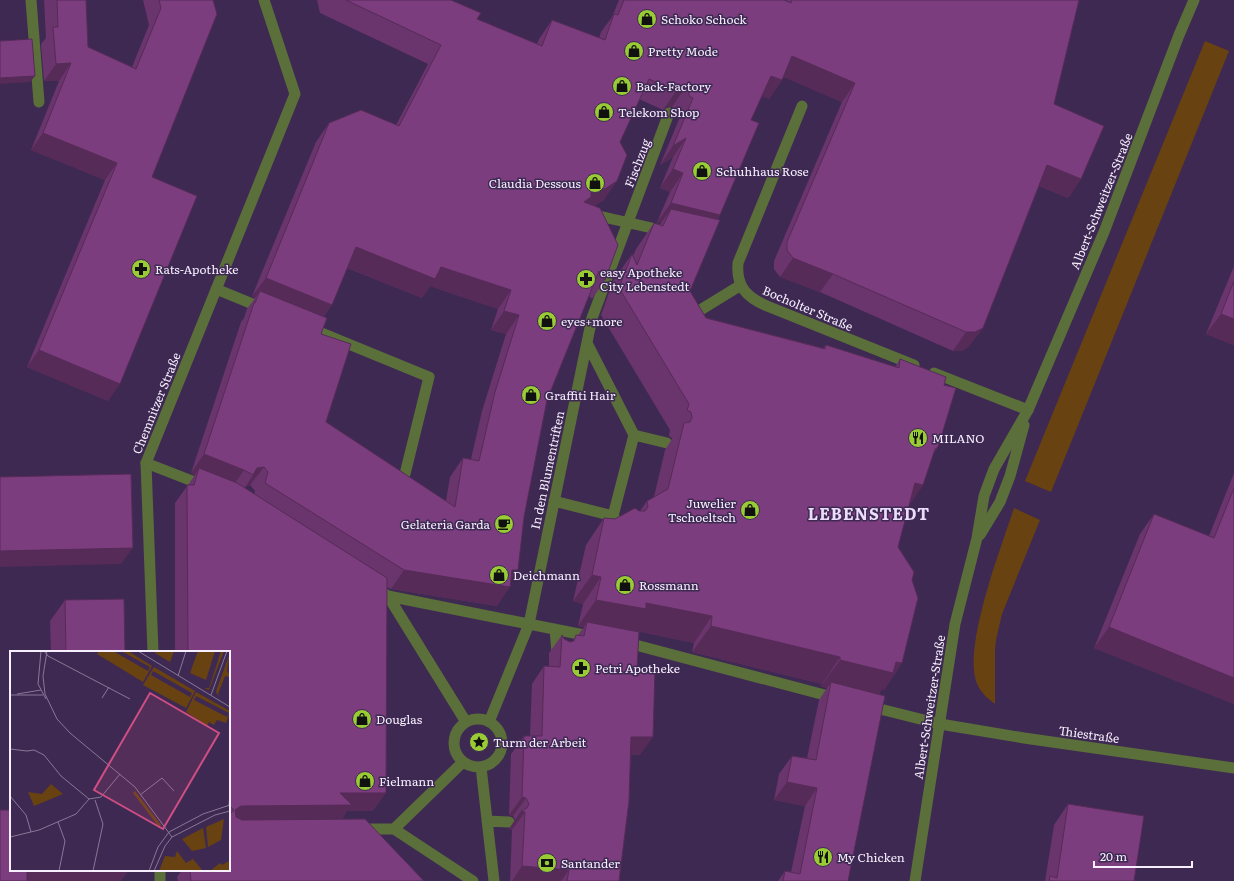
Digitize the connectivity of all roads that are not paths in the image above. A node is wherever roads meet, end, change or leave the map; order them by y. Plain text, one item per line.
1 (31, 0) edge
2 (264, 0) edge
3 (1194, 0) edge
4 (39, 102) dead end
5 (802, 106) dead end
6 (669, 113) edge
7 (584, 213) edge
8 (628, 222) junction
9 (674, 233) edge
10 (741, 285) junction
11 (216, 289) junction
12 (274, 313) edge
13 (688, 317) edge
14 (296, 322) edge
15 (587, 343) junction
16 (1028, 410) junction
17 (634, 435) junction
18 (667, 443) dead end
19 (146, 463) junction
20 (405, 474) edge
21 (215, 490) edge
22 (554, 501) junction
23 (613, 516) junction
24 (623, 531) edge
25 (977, 538) junction
26 (368, 584) edge
27 (388, 596) junction
28 (529, 624) junction
29 (556, 629) junction
30 (606, 639) edge
31 (624, 643) edge
32 (153, 651) edge
33 (557, 653) dead end
34 (844, 700) edge
35 (859, 704) edge
36 (466, 722) junction
37 (489, 722) junction
38 (940, 724) junction
39 (463, 762) junction
40 (481, 768) junction
41 (1234, 768) edge
42 (487, 821) junction
43 (509, 822) dead end
44 (394, 829) junction
45 (347, 830) edge
46 (473, 881) edge
47 (494, 881) edge
48 (915, 881) edge

1 - 4 street
2 - 11 street, Chemnitzer Straße
3 - 16 street, Albert-Schweitzer-Straße
5 - 10 street
6 - 8 street, Fischzug
7 - 8 street
8 - 9 street
8 - 15 street, In den Blumentriften
10 - 13 street
10 - 16 street, Bocholter Straße
11 - 12 street
11 - 19 street, Chemnitzer Straße
14 - 20 street
15 - 17 street
15 - 22 street, In den Blumentriften
16 - 25 street, Albert-Schweitzer-Straße
16 - 25 street, Albert-Schweitzer-Straße
17 - 18 street
17 - 23 street
19 - 21 street
19 - 32 street, Chemnitzer Straße
22 - 23 street
22 - 28 street, In den Blumentriften
23 - 24 street
25 - 38 street, Albert-Schweitzer-Straße
26 - 27 street
27 - 28 street
27 - 36 street
28 - 29 street
28 - 37 street, In den Blumentriften
29 - 30 street
29 - 33 street
31 - 34 street
35 - 38 street, Thiestraße
36 - 37 street
36 - 39 street
37 - 40 street
38 - 41 street, Thiestraße
38 - 48 street, Albert-Schweitzer-Straße
39 - 40 street
39 - 44 street
40 - 42 street
42 - 43 street
42 - 47 street
44 - 45 street
44 - 46 street

